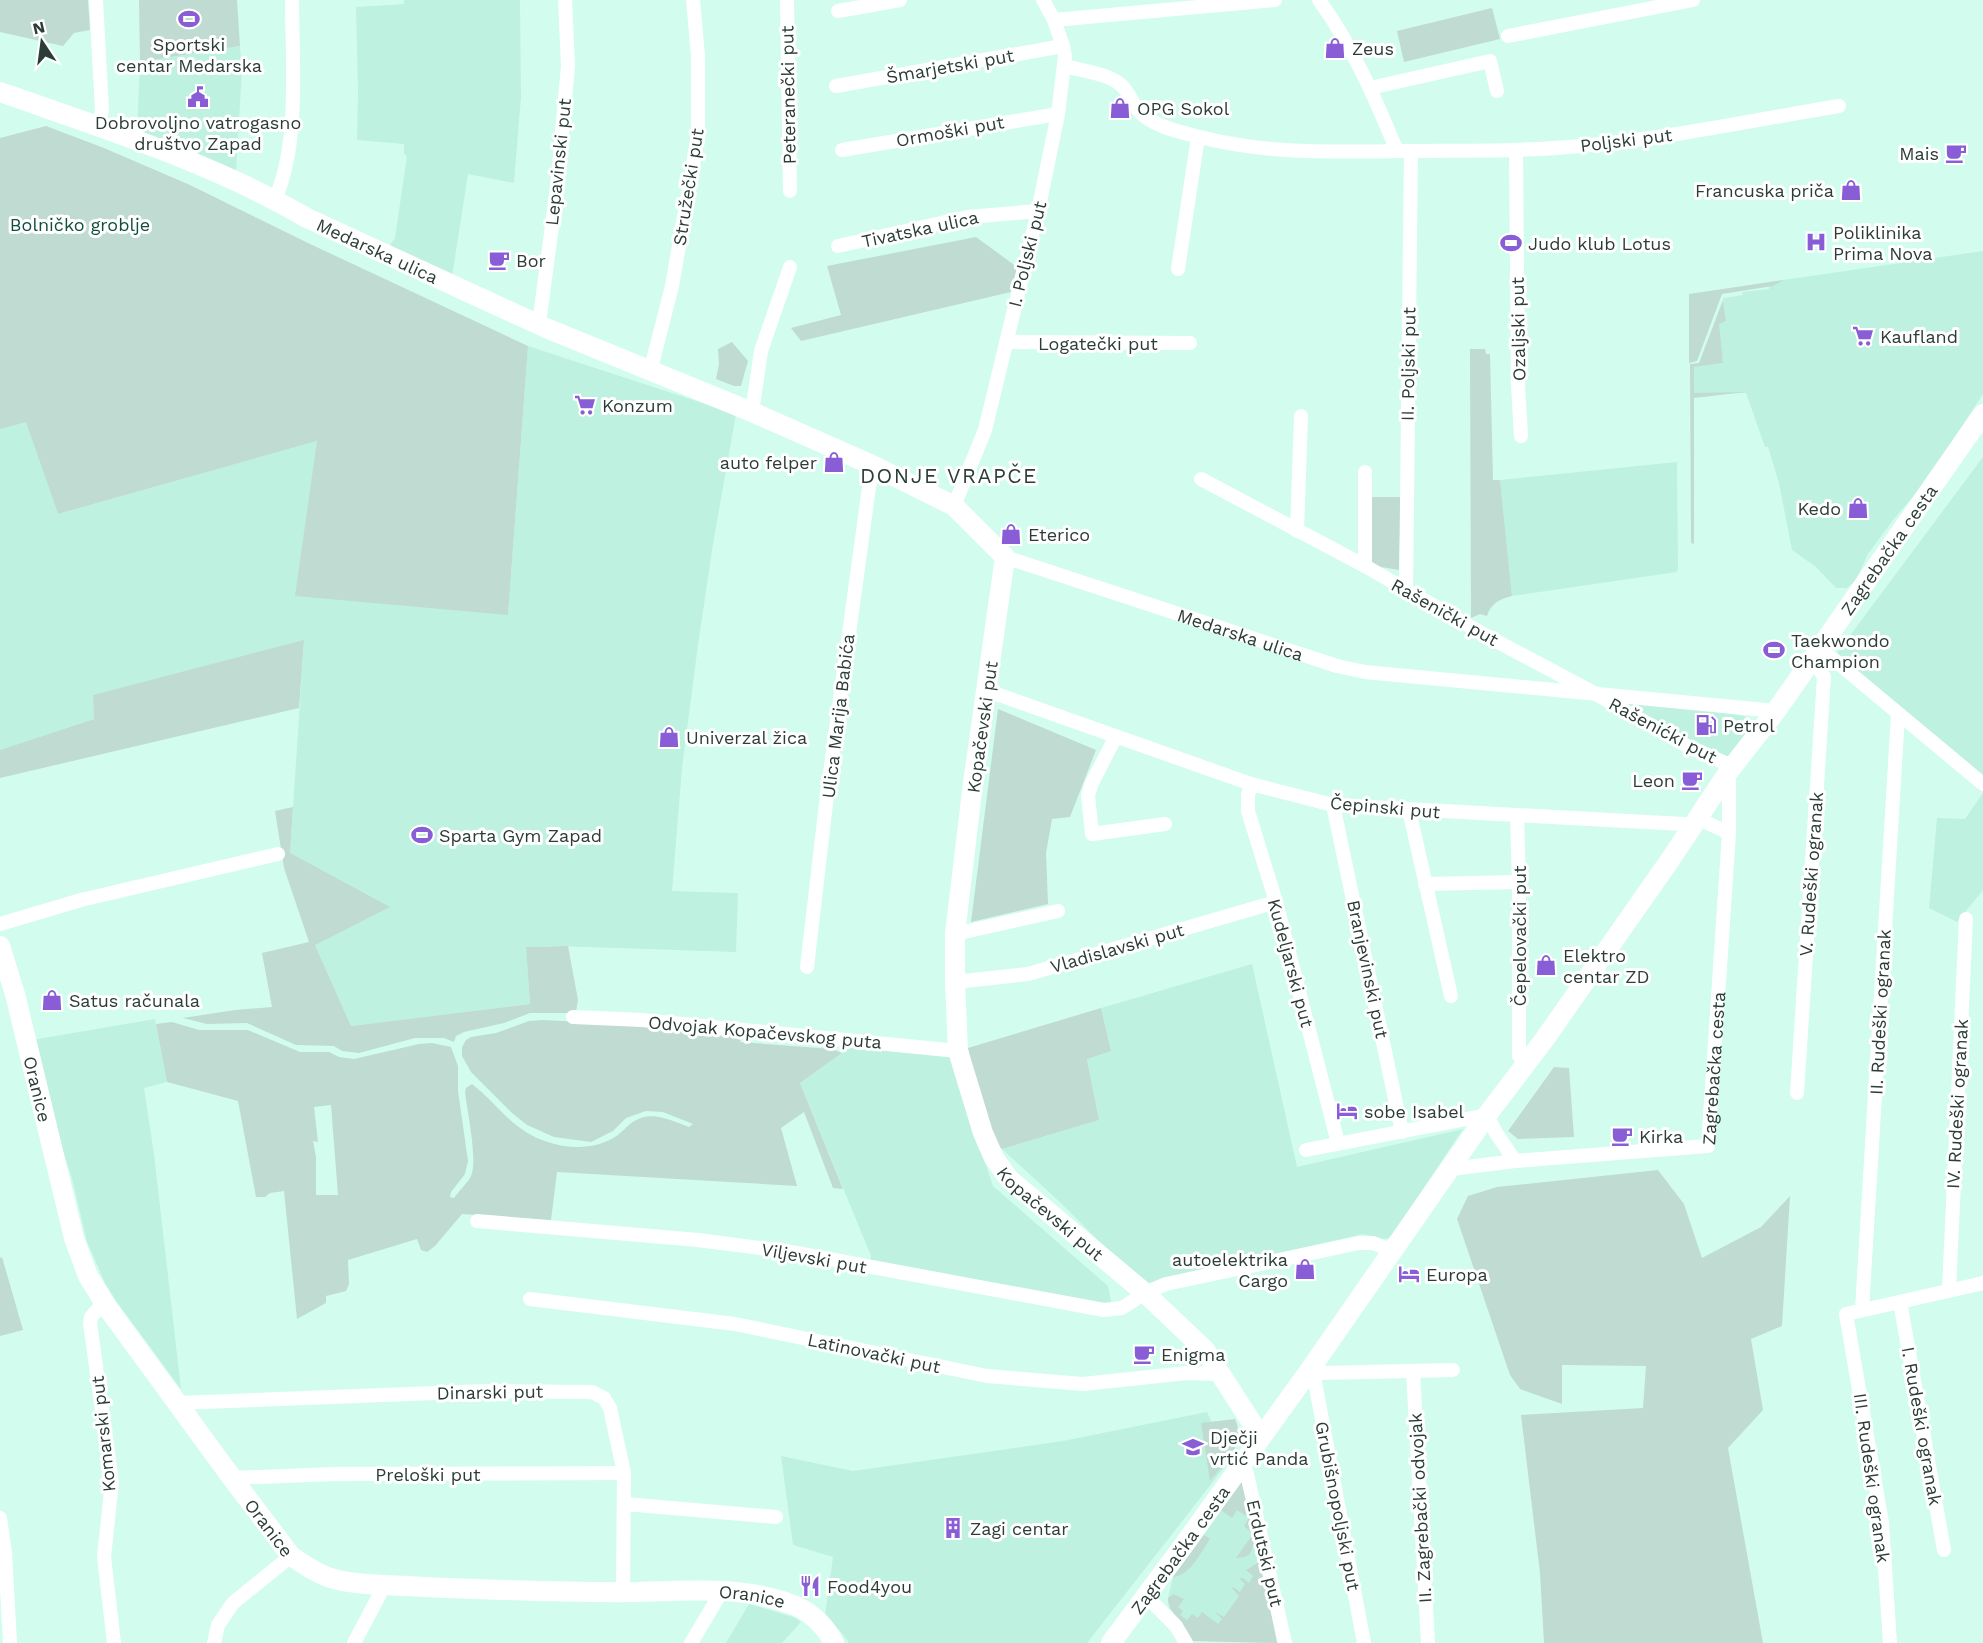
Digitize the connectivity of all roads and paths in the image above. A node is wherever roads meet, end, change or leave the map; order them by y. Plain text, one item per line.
1 (96, 0) edge
2 (292, 0) edge
3 (565, 0) edge
4 (693, 0) edge
5 (787, 0) edge
6 (900, 0) edge
7 (1043, 0) edge
8 (1275, 0) edge
9 (1319, 0) edge
10 (1693, 0) edge
11 (838, 11) dead end
12 (1054, 20) junction
13 (1508, 36) dead end
14 (1063, 46) junction
15 (1065, 66) junction
16 (836, 86) dead end
17 (1370, 88) junction
18 (1497, 91) dead end
19 (0, 92) edge
20 (1839, 106) dead end
21 (1058, 114) junction
22 (99, 126) junction
23 (1198, 137) junction
24 (842, 150) dead end
25 (1516, 150) junction
26 (1404, 151) junction
27 (790, 191) dead end
28 (275, 199) junction
29 (1038, 211) junction
30 (838, 246) dead end
31 (790, 267) dead end
32 (1178, 269) dead end
33 (539, 324) junction
34 (1006, 342) junction
35 (1190, 343) dead end
36 (650, 372) junction
37 (752, 412) junction
38 (1983, 414) edge
39 (1301, 416) dead end
40 (1521, 436) dead end
41 (872, 465) junction
42 (1365, 472) dead end
43 (1201, 479) dead end
44 (954, 506) junction
45 (1297, 531) junction
46 (1005, 557) junction
47 (1365, 566) junction
48 (1406, 591) junction
49 (1817, 652) junction
50 (987, 691) junction
51 (1594, 693) junction
52 (1776, 711) junction
53 (1898, 714) junction
54 (1116, 736) junction
55 (1729, 771) junction
56 (1251, 784) junction
57 (1983, 784) edge
58 (1334, 805) junction
59 (1409, 810) junction
60 (1517, 816) junction
61 (1165, 824) dead end
62 (1694, 824) junction
63 (1729, 833) junction
64 (278, 854) dead end
65 (1519, 882) junction
66 (1425, 884) junction
67 (1276, 902) junction
68 (1058, 911) dead end
69 (1966, 918) dead end
70 (0, 924) edge
71 (955, 934) junction
72 (0, 946) edge
73 (807, 967) dead end
74 (955, 982) junction
75 (8, 996) edge
76 (1451, 996) dead end
77 (573, 1017) dead end
78 (958, 1051) junction
79 (1519, 1056) dead end
80 (1797, 1094) dead end
81 (1487, 1115) junction
82 (1402, 1132) junction
83 (1338, 1143) junction
84 (1306, 1150) dead end
85 (1515, 1161) junction
86 (1451, 1169) junction
87 (477, 1221) dead end
88 (1393, 1251) junction
89 (1983, 1283) edge
90 (1948, 1290) junction
91 (1144, 1293) junction
92 (530, 1299) dead end
93 (104, 1302) junction
94 (1900, 1302) junction
95 (1862, 1310) junction
96 (1453, 1370) dead end
97 (1309, 1371) junction
98 (1413, 1372) junction
99 (1220, 1374) junction
100 (178, 1404) junction
101 (1261, 1437) junction
102 (1242, 1463) junction
103 (624, 1473) junction
104 (232, 1478) junction
105 (625, 1504) junction
106 (776, 1517) dead end
107 (0, 1518) edge
108 (1944, 1550) dead end
109 (291, 1556) junction
110 (383, 1584) junction
111 (722, 1591) junction
112 (623, 1592) junction
113 (1146, 1596) junction
114 (10, 1643) edge
115 (114, 1643) edge
116 (214, 1643) edge
117 (354, 1643) edge
118 (691, 1643) edge
119 (834, 1643) edge
120 (1111, 1643) edge
121 (1186, 1643) edge
122 (1285, 1643) edge
123 (1364, 1643) edge
124 (1428, 1643) edge
125 (1890, 1643) edge

1 - 22 street
2 - 28 street
3 - 33 street, Lepavinski put
4 - 36 street, Stružečki put
5 - 27 street, Peteranečki put
6 - 11 street
7 - 12 street, I. Poljski put
8 - 12 street
9 - 17 street, II. Poljski put
10 - 13 street
12 - 14 street, I. Poljski put
14 - 15 street, I. Poljski put
14 - 16 street, Šmarjetski put
15 - 21 street, I. Poljski put
15 - 23 street
17 - 18 street
17 - 26 street, II. Poljski put
19 - 22 street, Medarska ulica
20 - 25 street, Poljski put
21 - 24 street, Ormoški put
21 - 29 street, I. Poljski put
22 - 28 street, Medarska ulica
23 - 26 street
23 - 32 street
25 - 26 street, Poljski put
25 - 40 street, Ozaljski put
26 - 48 street, II. Poljski put
28 - 33 street, Medarska ulica
29 - 30 street, Tivatska ulica
29 - 34 street, I. Poljski put
31 - 37 street
33 - 36 street, Medarska ulica
34 - 35 street, Logatečki put
34 - 44 street, I. Poljski put
36 - 37 street, Medarska ulica
37 - 41 street, Medarska ulica
38 - 49 street, Zagrebačka cesta
39 - 45 street
41 - 44 street, Medarska ulica
41 - 73 street, Ulica Marija Babića
42 - 47 street
43 - 45 street, Rašenički put
44 - 46 street, Medarska ulica
45 - 47 street, Rašenički put
46 - 50 street, Kopačevski put
46 - 51 street, Medarska ulica
47 - 48 street, Rašenički put
48 - 51 street, Rašenički put
49 - 52 street, Zagrebačka cesta
49 - 53 street
49 - 80 street, V. Rudeški ogranak
50 - 54 street, Čepinski put
50 - 71 street, Kopačevski put
51 - 52 street, Medarska ulica
51 - 55 street, Rašenićki put
52 - 55 street, Zagrebačka cesta
53 - 57 street
53 - 95 street, II. Rudeški ogranak
54 - 56 street, Čepinski put
54 - 61 street
55 - 62 street, Zagrebačka cesta
55 - 63 street, Zagrebačka cesta
56 - 58 street, Čepinski put
56 - 67 street, Kudeljarski put
58 - 59 street, Čepinski put
58 - 82 street, Branjevinski put
59 - 60 street, Čepinski put
59 - 66 street
60 - 62 street, Čepinski put
60 - 65 street, Čepelovački put
62 - 63 street
62 - 81 street, Zagrebačka cesta
63 - 85 street, Zagrebačka cesta
64 - 70 street
65 - 66 street
65 - 79 street, Čepelovački put
66 - 76 street
67 - 74 street, Vladislavski put
67 - 83 street, Kudeljarski put
68 - 71 street
69 - 90 street, IV. Rudeški ogranak
71 - 74 street, Kopačevski put
72 - 75 street, Oranice
74 - 78 street, Kopačevski put
75 - 93 street, Oranice
77 - 78 street, Odvojak Kopačevskog puta
78 - 91 street, Kopačevski put
81 - 82 street
81 - 85 street
81 - 86 street, Zagrebačka cesta
82 - 83 street
83 - 84 street
85 - 86 street, Zagrebačka cesta
86 - 88 street, Zagrebačka cesta
87 - 91 street, Viljevski put
88 - 91 street
88 - 97 street, Zagrebačka cesta
89 - 90 street
90 - 94 street
91 - 99 street, Kopačevski put
92 - 99 street, Latinovački put
93 - 100 street, Oranice
93 - 115 street, Komarski put
94 - 95 street
94 - 108 street, I. Rudeški ogranak
95 - 125 street, III. Rudeški ogranak
96 - 98 street
97 - 98 street
97 - 101 street, Zagrebačka cesta
97 - 123 street, Grubišnopoljski put
98 - 124 street, II. Zagrebački odvojak
99 - 101 street, Kopačevski put
100 - 103 street, Dinarski put
100 - 104 street, Oranice
101 - 102 street, Zagrebačka cesta
102 - 113 street, Zagrebačka cesta
102 - 122 street, Erdutski put
103 - 104 street, Preloški put
103 - 105 street, Dinarski put
104 - 109 street, Oranice
105 - 106 street
105 - 112 street, Dinarski put
107 - 114 street
109 - 110 street, Oranice
109 - 116 street
110 - 112 street, Oranice
110 - 117 street
111 - 112 street, Oranice
111 - 118 street
111 - 119 street, Oranice
113 - 120 street, Zagrebačka cesta
113 - 121 street

